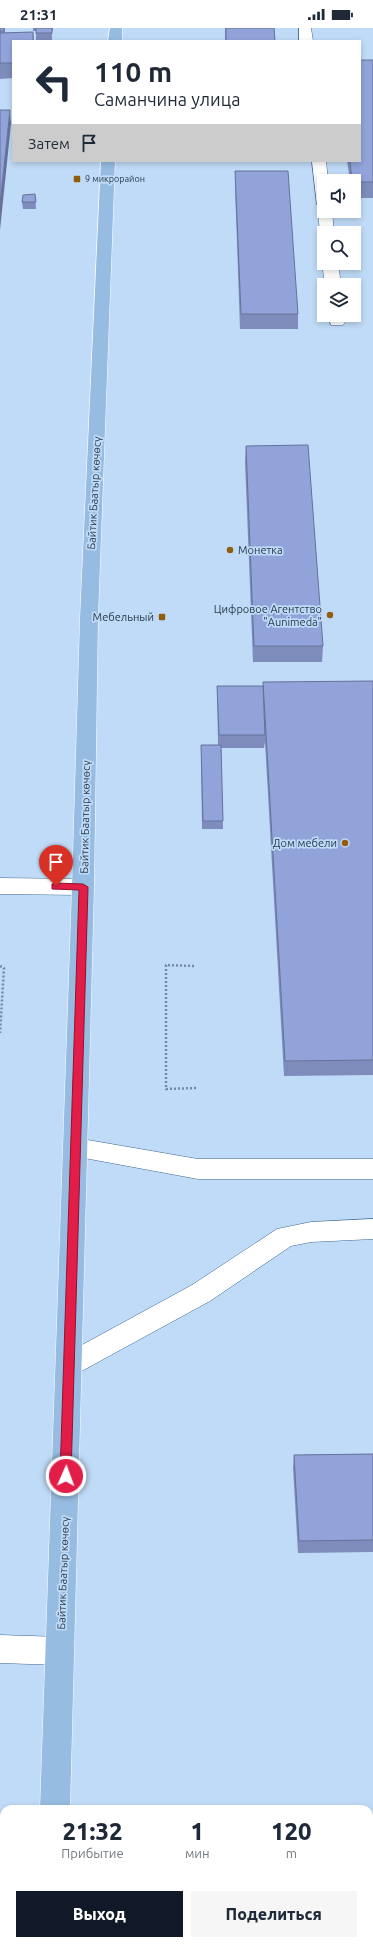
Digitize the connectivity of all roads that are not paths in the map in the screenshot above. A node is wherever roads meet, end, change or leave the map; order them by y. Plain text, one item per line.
1 (116, 28) edge
2 (305, 28) edge
3 (115, 40) edge
4 (306, 40) edge
5 (108, 162) edge
6 (319, 162) edge
7 (320, 174) edge
8 (0, 886) edge
9 (83, 887) junction
10 (76, 1148) junction
11 (373, 1168) edge
12 (373, 1229) edge
13 (69, 1365) junction
14 (0, 1649) edge
15 (60, 1651) junction
16 (55, 1805) edge

1 - 3 main road
2 - 4 street
5 - 9 main road, Байтик Баатыр көчөсү
6 - 7 street
8 - 9 street
9 - 10 main road, Байтик Баатыр көчөсү
10 - 11 street
10 - 13 main road, Байтик Баатыр көчөсү
12 - 13 street
13 - 15 main road, Байтик Баатыр көчөсү
14 - 15 street
15 - 16 main road, Байтик Баатыр көчөсү

